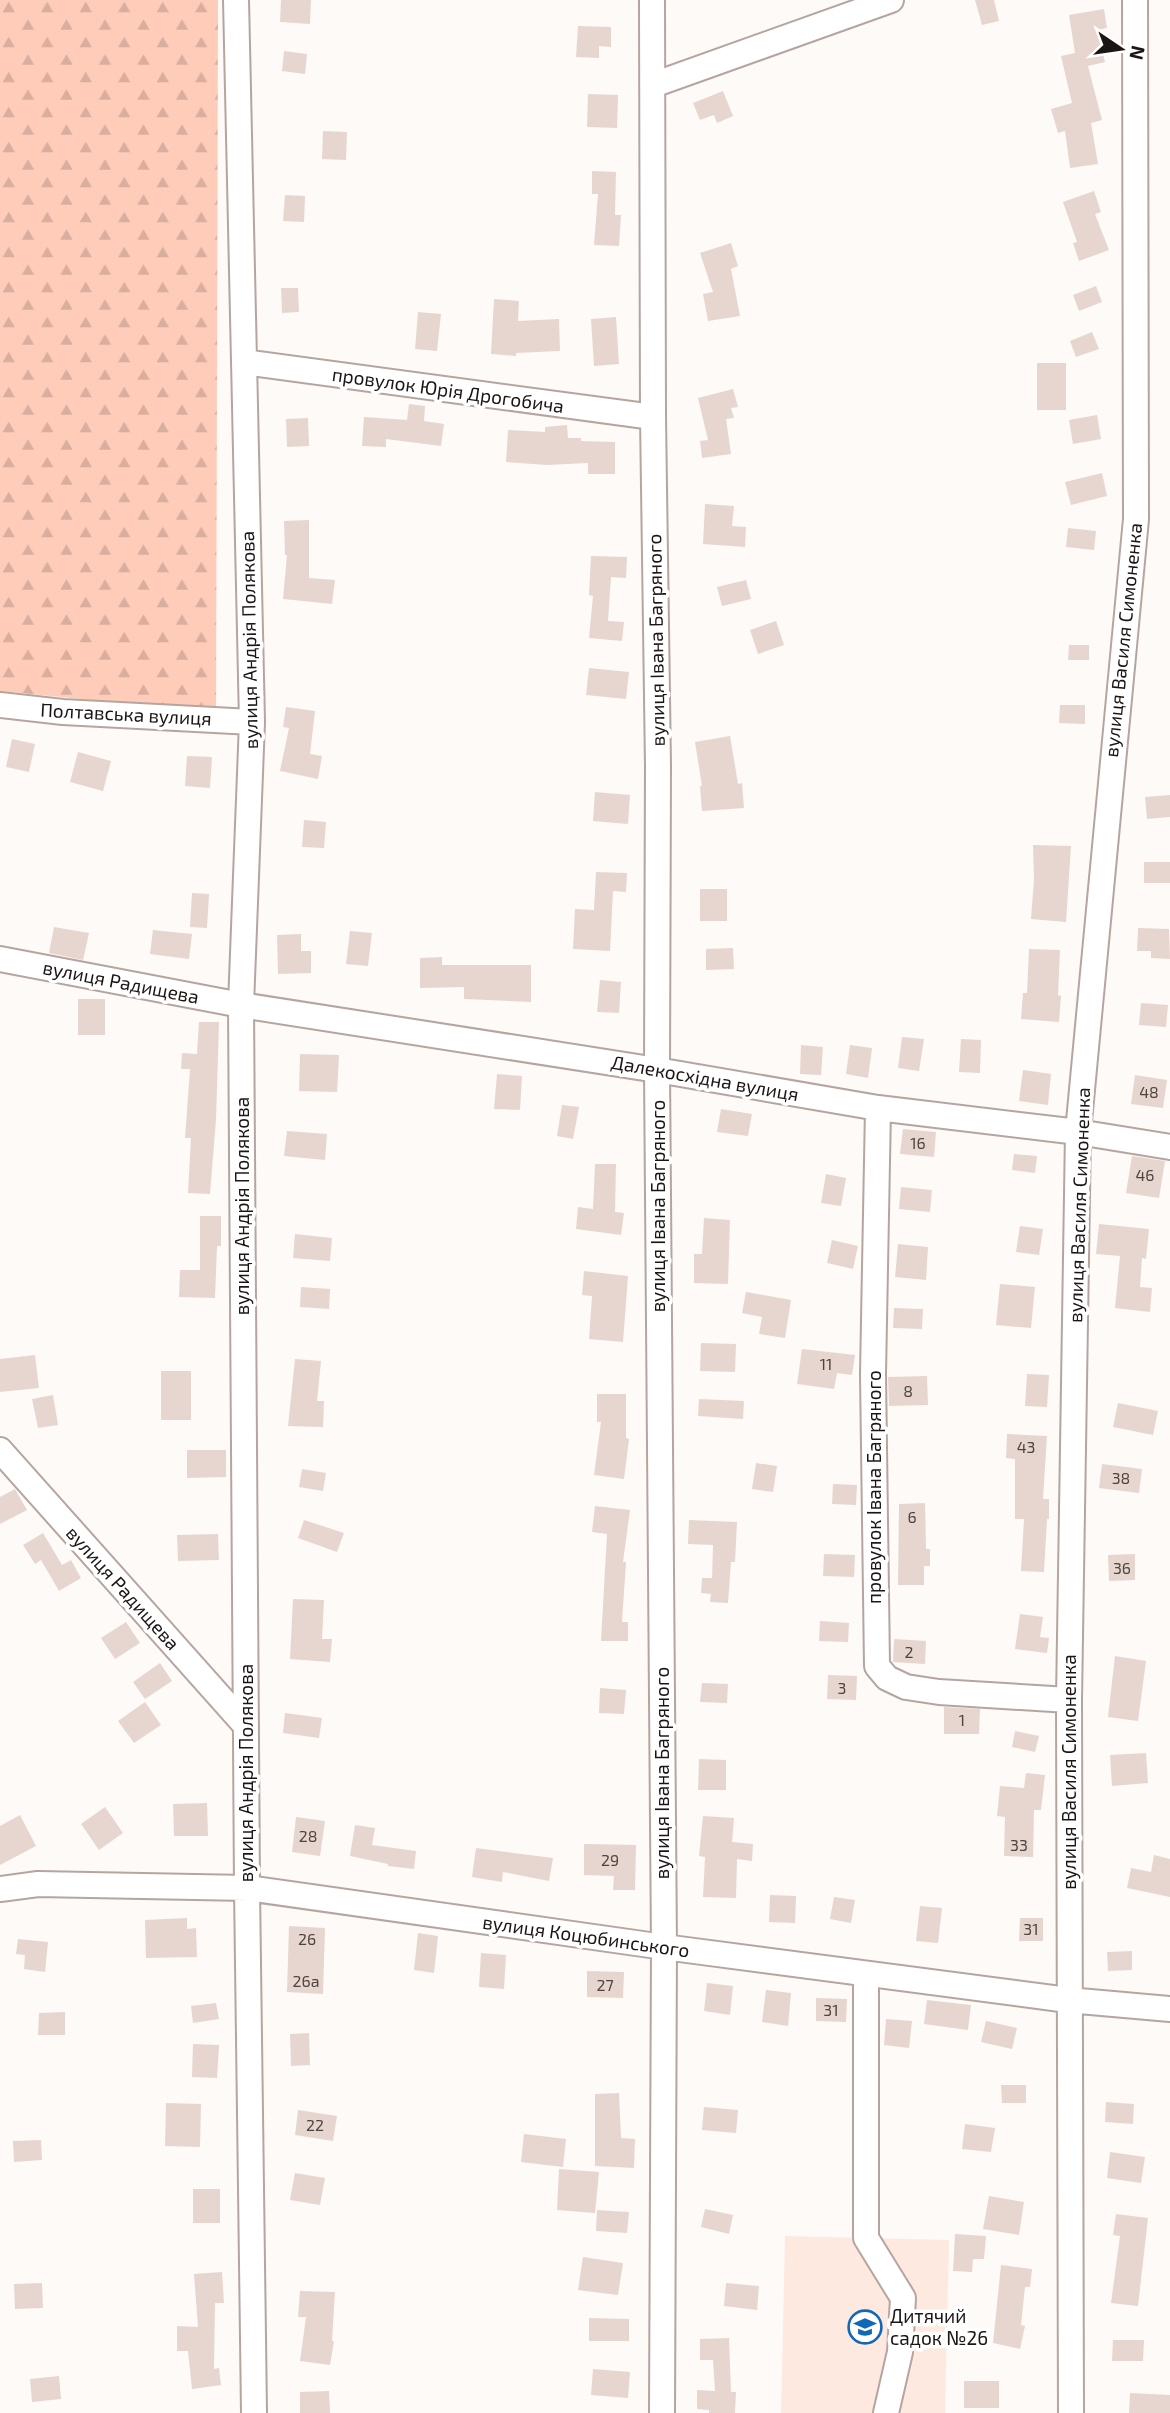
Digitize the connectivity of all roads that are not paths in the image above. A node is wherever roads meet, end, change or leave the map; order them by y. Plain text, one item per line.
1 (236, 0) edge
2 (652, 0) edge
3 (891, 0) edge
4 (1135, 0) edge
5 (653, 85) junction
6 (244, 362) junction
7 (653, 417) junction
8 (0, 705) edge
9 (252, 722) junction
10 (0, 958) edge
11 (241, 1005) junction
12 (657, 1070) junction
13 (878, 1108) junction
14 (1078, 1132) junction
15 (1170, 1147) edge
16 (0, 1450) edge
17 (1069, 1700) junction
18 (246, 1726) junction
19 (247, 1888) junction
20 (0, 1889) edge
21 (664, 1947) junction
22 (866, 1974) junction
23 (1069, 2000) junction
24 (1170, 2009) edge
25 (254, 2413) edge
26 (662, 2413) edge
27 (886, 2413) edge
28 (1071, 2413) edge

1 - 6 street, вулиця Андрія Полякова
2 - 5 street, вулиця Івана Багряного
3 - 5 street
4 - 14 street, вулиця Василя Симоненка
5 - 7 street, вулиця Івана Багряного
6 - 7 street, провулок Юрія Дрогобича
6 - 9 street, вулиця Андрія Полякова
7 - 12 street, вулиця Івана Багряного
8 - 9 street, Полтавська вулиця
9 - 11 street, вулиця Андрія Полякова
10 - 11 street, вулиця Радищева
11 - 12 street, Далекосхідна вулиця
11 - 18 street, вулиця Андрія Полякова
12 - 13 street, Далекосхідна вулиця
12 - 21 street, вулиця Івана Багряного
13 - 14 street, Далекосхідна вулиця
13 - 17 street, провулок Івана Багряного
14 - 15 street, Далекосхідна вулиця
14 - 17 street, вулиця Василя Симоненка
16 - 18 street, вулиця Радищева
17 - 23 street, вулиця Василя Симоненка
18 - 19 street, вулиця Андрія Полякова
19 - 20 street, вулиця Коцюбинського
19 - 21 street, вулиця Коцюбинського
19 - 25 street, вулиця Андрія Полякова
21 - 22 street, вулиця Коцюбинського
21 - 26 street, вулиця Івана Багряного
22 - 23 street, вулиця Коцюбинського
22 - 27 street
23 - 24 street, вулиця Коцюбинського
23 - 28 street, вулиця Василя Симоненка

